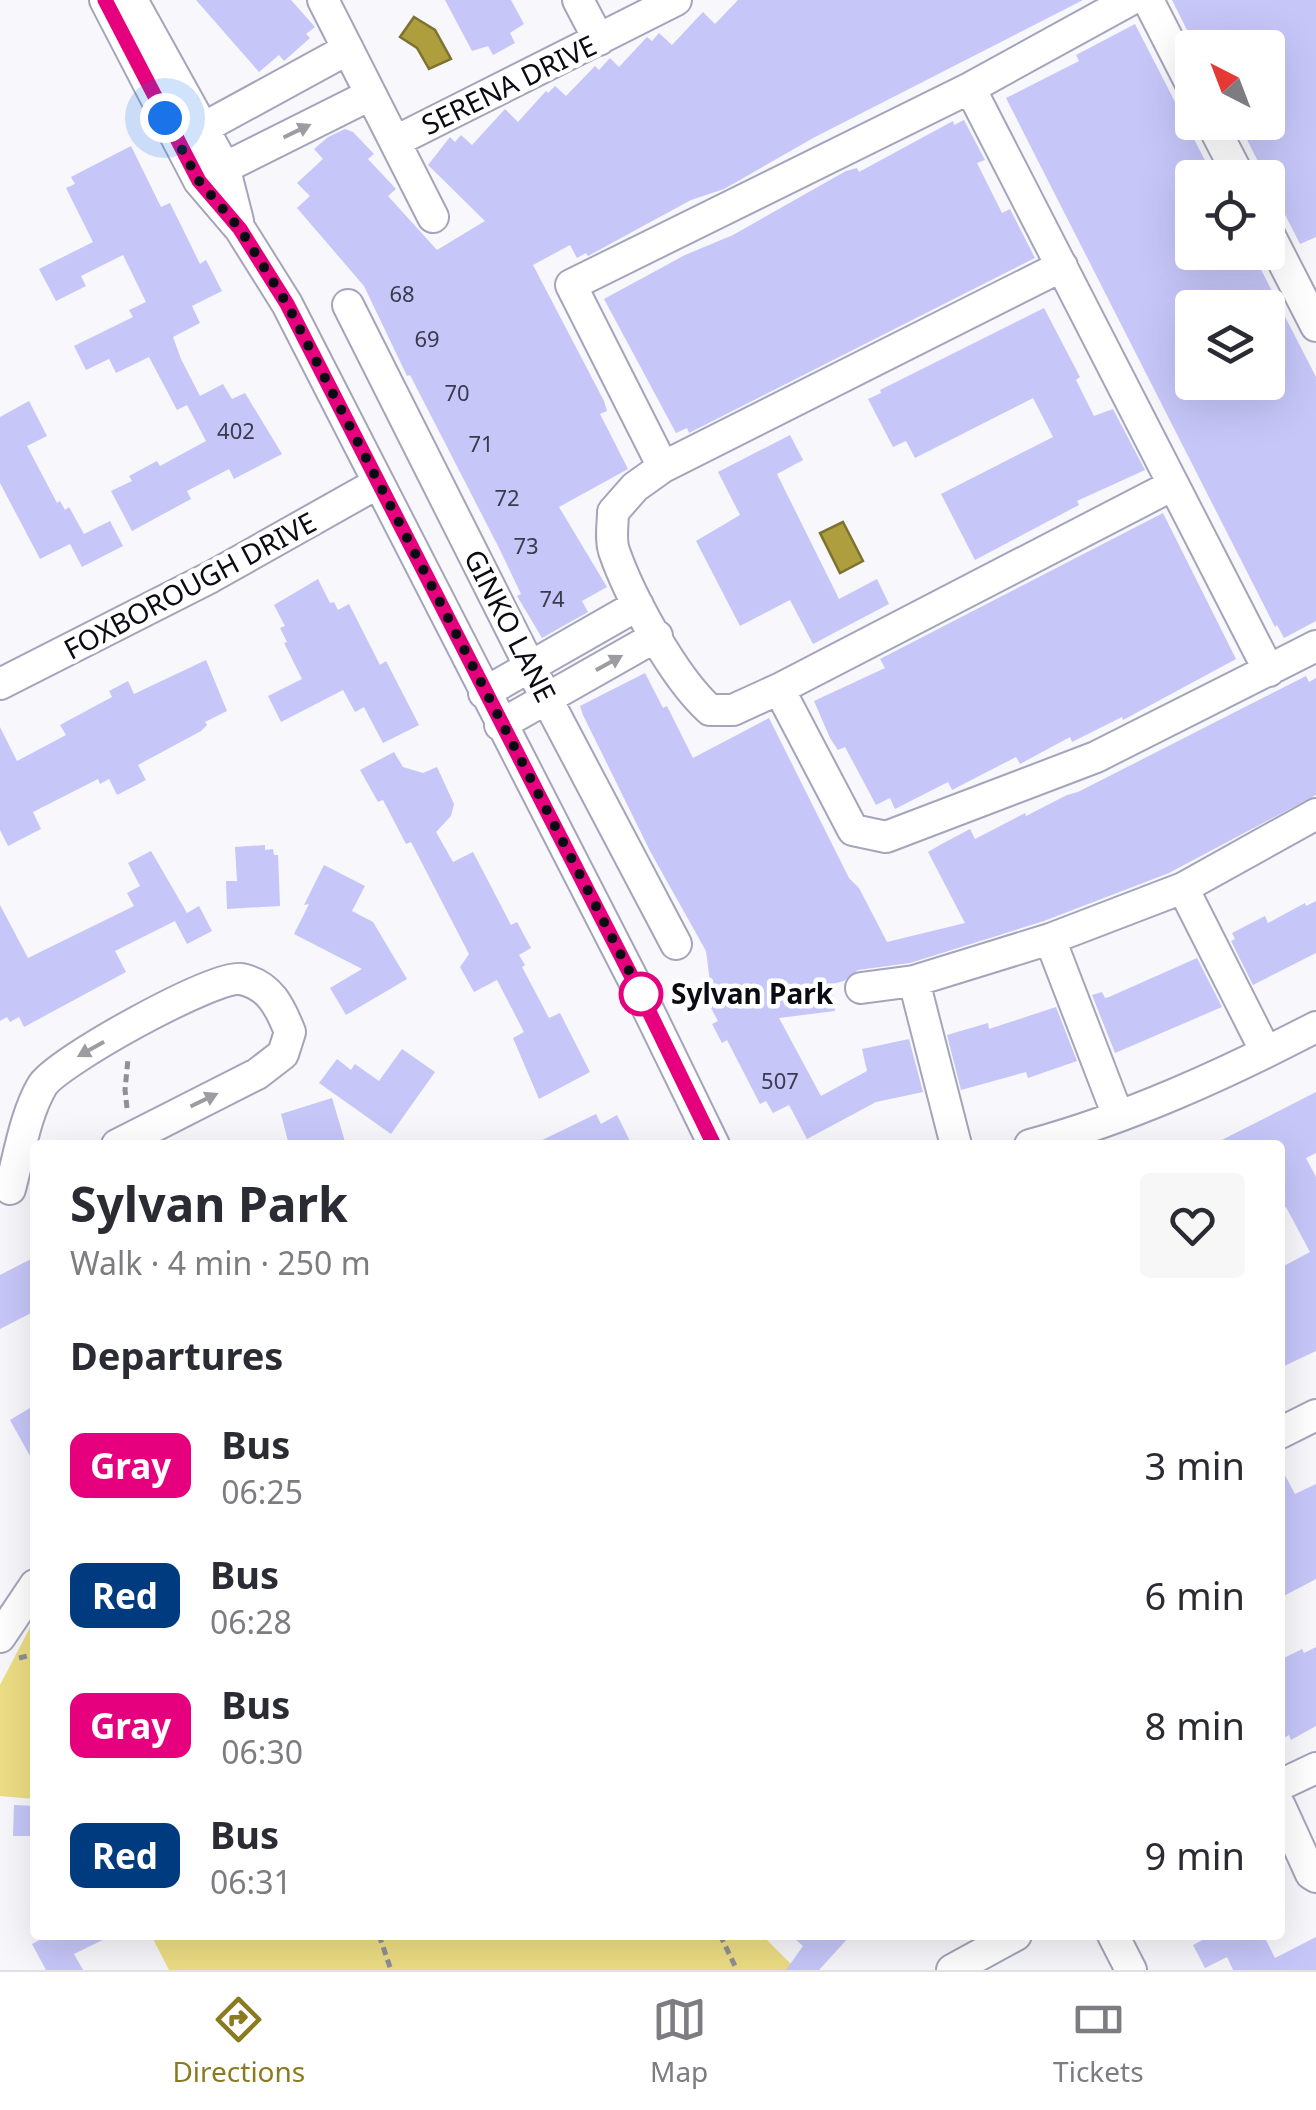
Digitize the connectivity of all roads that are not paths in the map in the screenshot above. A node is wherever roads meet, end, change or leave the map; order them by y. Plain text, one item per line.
1 (105, 0) edge
2 (132, 0) edge
3 (578, 0) edge
4 (676, 0) edge
5 (1130, 0) edge
6 (1148, 0) edge
7 (324, 1) edge
8 (599, 40) junction
9 (348, 49) junction
10 (1175, 53) edge
11 (970, 88) junction
12 (370, 95) junction
13 (190, 134) junction
14 (396, 141) junction
15 (212, 174) junction
16 (433, 217) dead end
17 (1285, 265) edge
18 (1062, 266) junction
19 (348, 304) dead end
20 (1316, 326) edge
21 (663, 467) junction
22 (378, 483) junction
23 (1173, 484) junction
24 (638, 605) junction
25 (657, 636) junction
26 (1316, 646) edge
27 (530, 666) junction
28 (1269, 671) junction
29 (0, 684) edge
30 (778, 689) junction
31 (484, 692) junction
32 (546, 698) junction
33 (500, 725) junction
34 (1316, 815) edge
35 (1183, 888) junction
36 (1050, 940) junction
37 (676, 944) dead end
38 (914, 981) junction
39 (861, 988) dead end
40 (1316, 1027) edge
41 (1266, 1052) junction
42 (1118, 1116) junction
43 (129, 1138) edge
44 (712, 1140) edge
45 (955, 1140) edge
46 (1045, 1140) edge
47 (15, 1188) edge
48 (1316, 1414) edge
49 (1285, 1430) edge
50 (30, 1593) edge
51 (0, 1637) edge
52 (1316, 1768) edge
53 (1285, 1783) edge
54 (1285, 1817) edge
55 (1316, 1878) edge
56 (1007, 1940) edge
57 (1116, 1940) edge
58 (952, 1970) edge
59 (1131, 1970) edge

1 - 13 street
2 - 13 street
3 - 8 street
4 - 8 street, SERENA DRIVE
5 - 11 street
6 - 10 street
7 - 9 street
8 - 14 street, SERENA DRIVE
9 - 12 street
9 - 13 street
11 - 18 street
11 - 21 street
12 - 14 street
15 -> 12 street
13 - 15 street
14 - 16 street
15 - 22 street
17 - 20 street
18 - 21 street
18 - 23 street
19 - 27 street, GINKO LANE
21 - 24 street
22 - 29 street, FOXBOROUGH DRIVE
22 - 31 street
23 - 28 street
23 - 30 street
24 - 25 street
24 - 27 street
25 - 30 street
32 -> 25 street
26 - 28 street
27 - 31 street
27 - 32 street, GINKO LANE
28 - 30 street
31 - 33 street
32 - 33 street
32 - 37 street, GINKO LANE
33 - 44 street
34 - 35 street
35 - 36 street
35 - 41 street
36 - 38 street
36 - 42 street
38 - 39 street
38 - 45 street
40 - 41 street
41 - 42 street
42 - 46 street
43 -> 47 street
48 - 49 street
50 - 51 street
52 - 53 street
54 - 55 street
56 - 58 street
57 - 59 street

